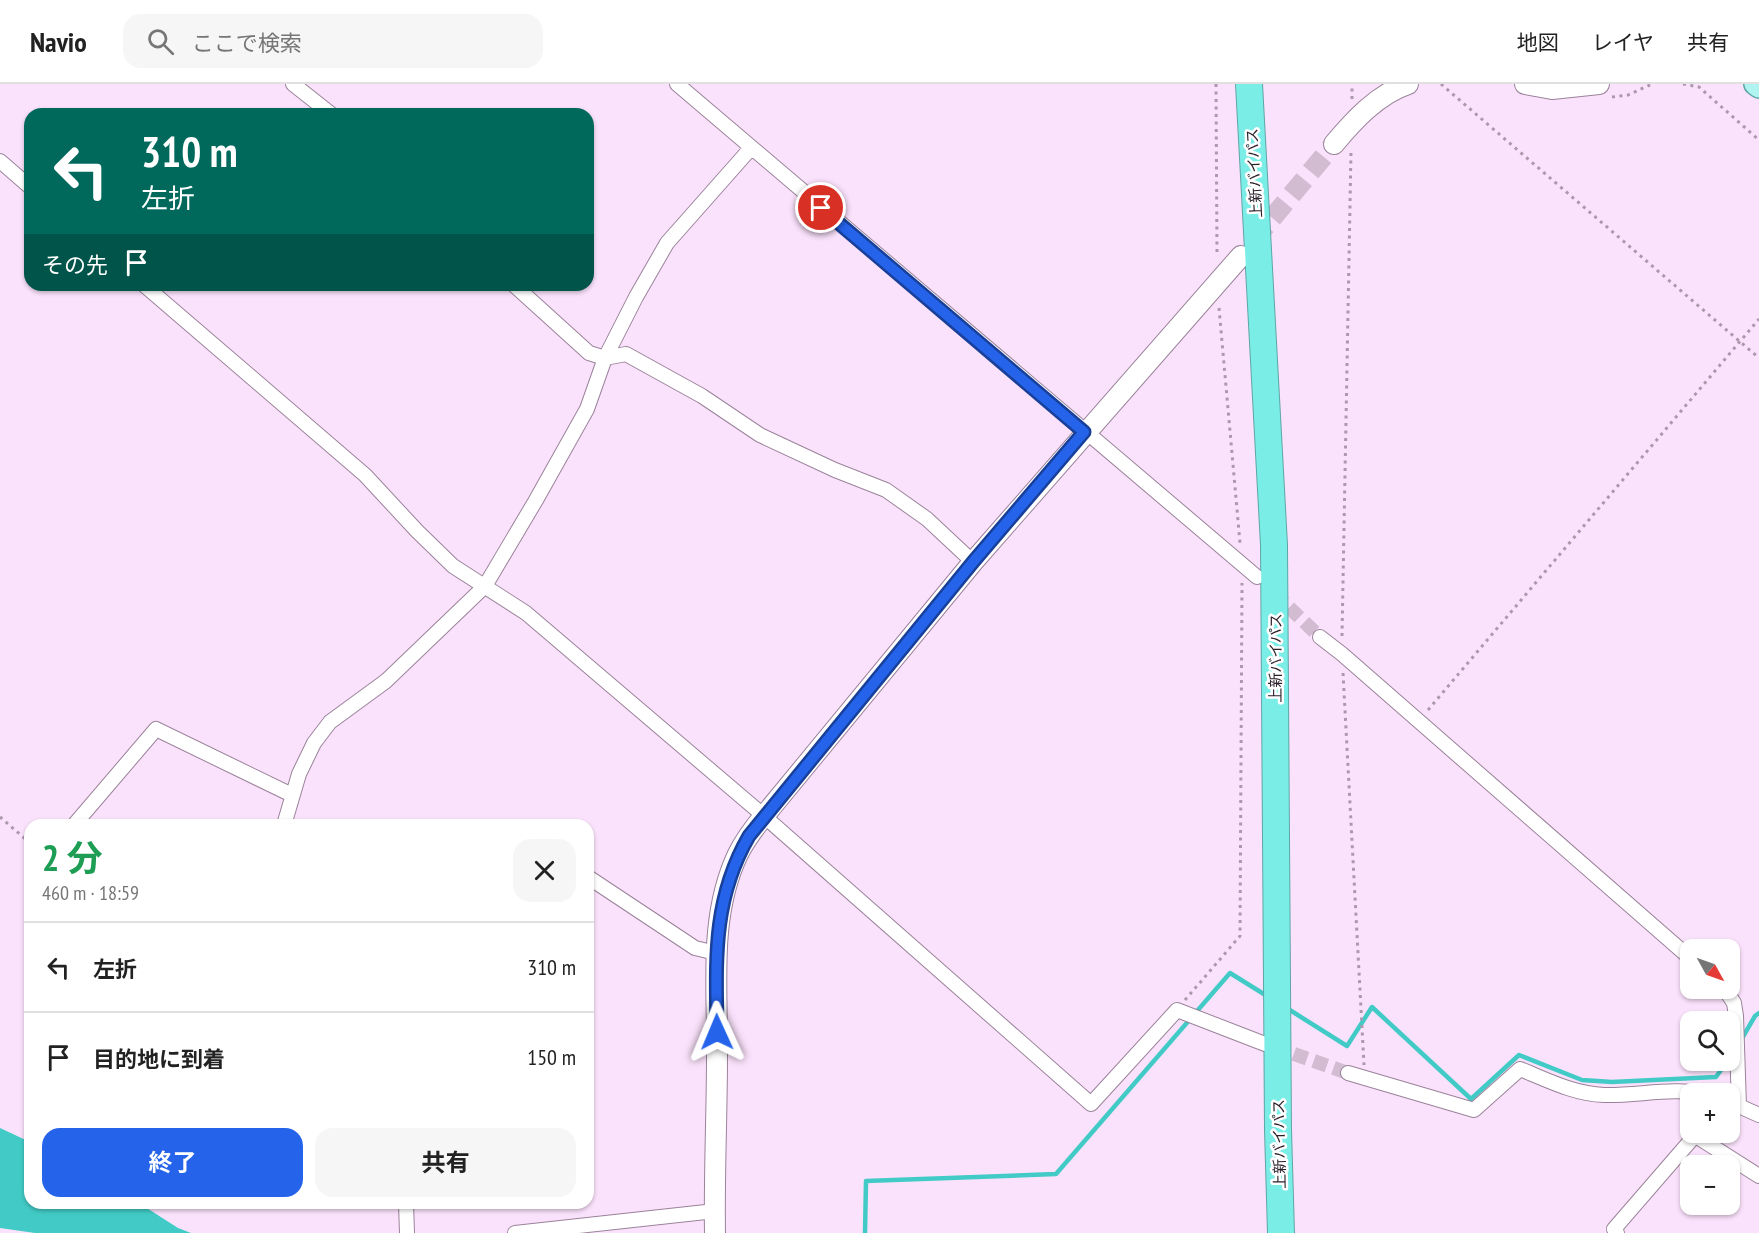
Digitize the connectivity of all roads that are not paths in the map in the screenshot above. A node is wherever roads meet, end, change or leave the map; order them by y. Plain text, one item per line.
1 (294, 84) edge
2 (677, 84) edge
3 (1250, 84) edge
4 (1408, 84) edge
5 (1525, 84) edge
6 (1755, 84) edge
7 (1591, 85) edge
8 (1759, 87) edge
9 (324, 108) edge
10 (1334, 144) tunnel mouth
11 (751, 148) junction
12 (0, 161) edge
13 (24, 182) edge
14 (1241, 256) tunnel mouth
15 (151, 291) edge
16 (521, 291) edge
17 (605, 358) junction
18 (1084, 432) junction
19 (973, 562) junction
20 (1257, 577) dead end
21 (484, 586) junction
22 (1320, 636) tunnel mouth
23 (292, 795) junction
24 (764, 816) junction
25 (79, 819) edge
26 (286, 819) edge
27 (594, 881) edge
28 (1680, 949) edge
29 (716, 953) junction
30 (1731, 999) edge
31 (1264, 1044) tunnel mouth
32 (1348, 1073) tunnel mouth
33 (1734, 1083) edge
34 (1680, 1092) edge
35 (1740, 1107) edge
36 (1759, 1115) edge
37 (1689, 1143) edge
38 (1710, 1143) edge
39 (1759, 1176) edge
40 (406, 1209) edge
41 (715, 1223) edge
42 (407, 1233) edge
43 (515, 1233) edge
44 (1281, 1233) edge
45 (1617, 1233) edge

1 - 9 street
2 - 11 street
3 - 44 highway, 上新バイパス
4 - 10 street
5 - 7 street
6 - 8 main road
11 - 17 street
11 - 18 street
12 - 13 street
14 - 18 street
15 - 21 street
16 - 17 street
17 - 19 street
17 - 21 street
18 - 19 street
18 - 20 street
19 - 24 street
21 - 23 street
21 - 24 street
22 - 28 street
23 - 25 street
23 - 26 street
24 - 29 street
24 - 31 street
27 - 29 street
29 - 41 street
30 - 33 street
32 - 34 street
35 - 36 street
37 - 45 street
38 - 39 street
40 - 42 street
41 - 43 street

